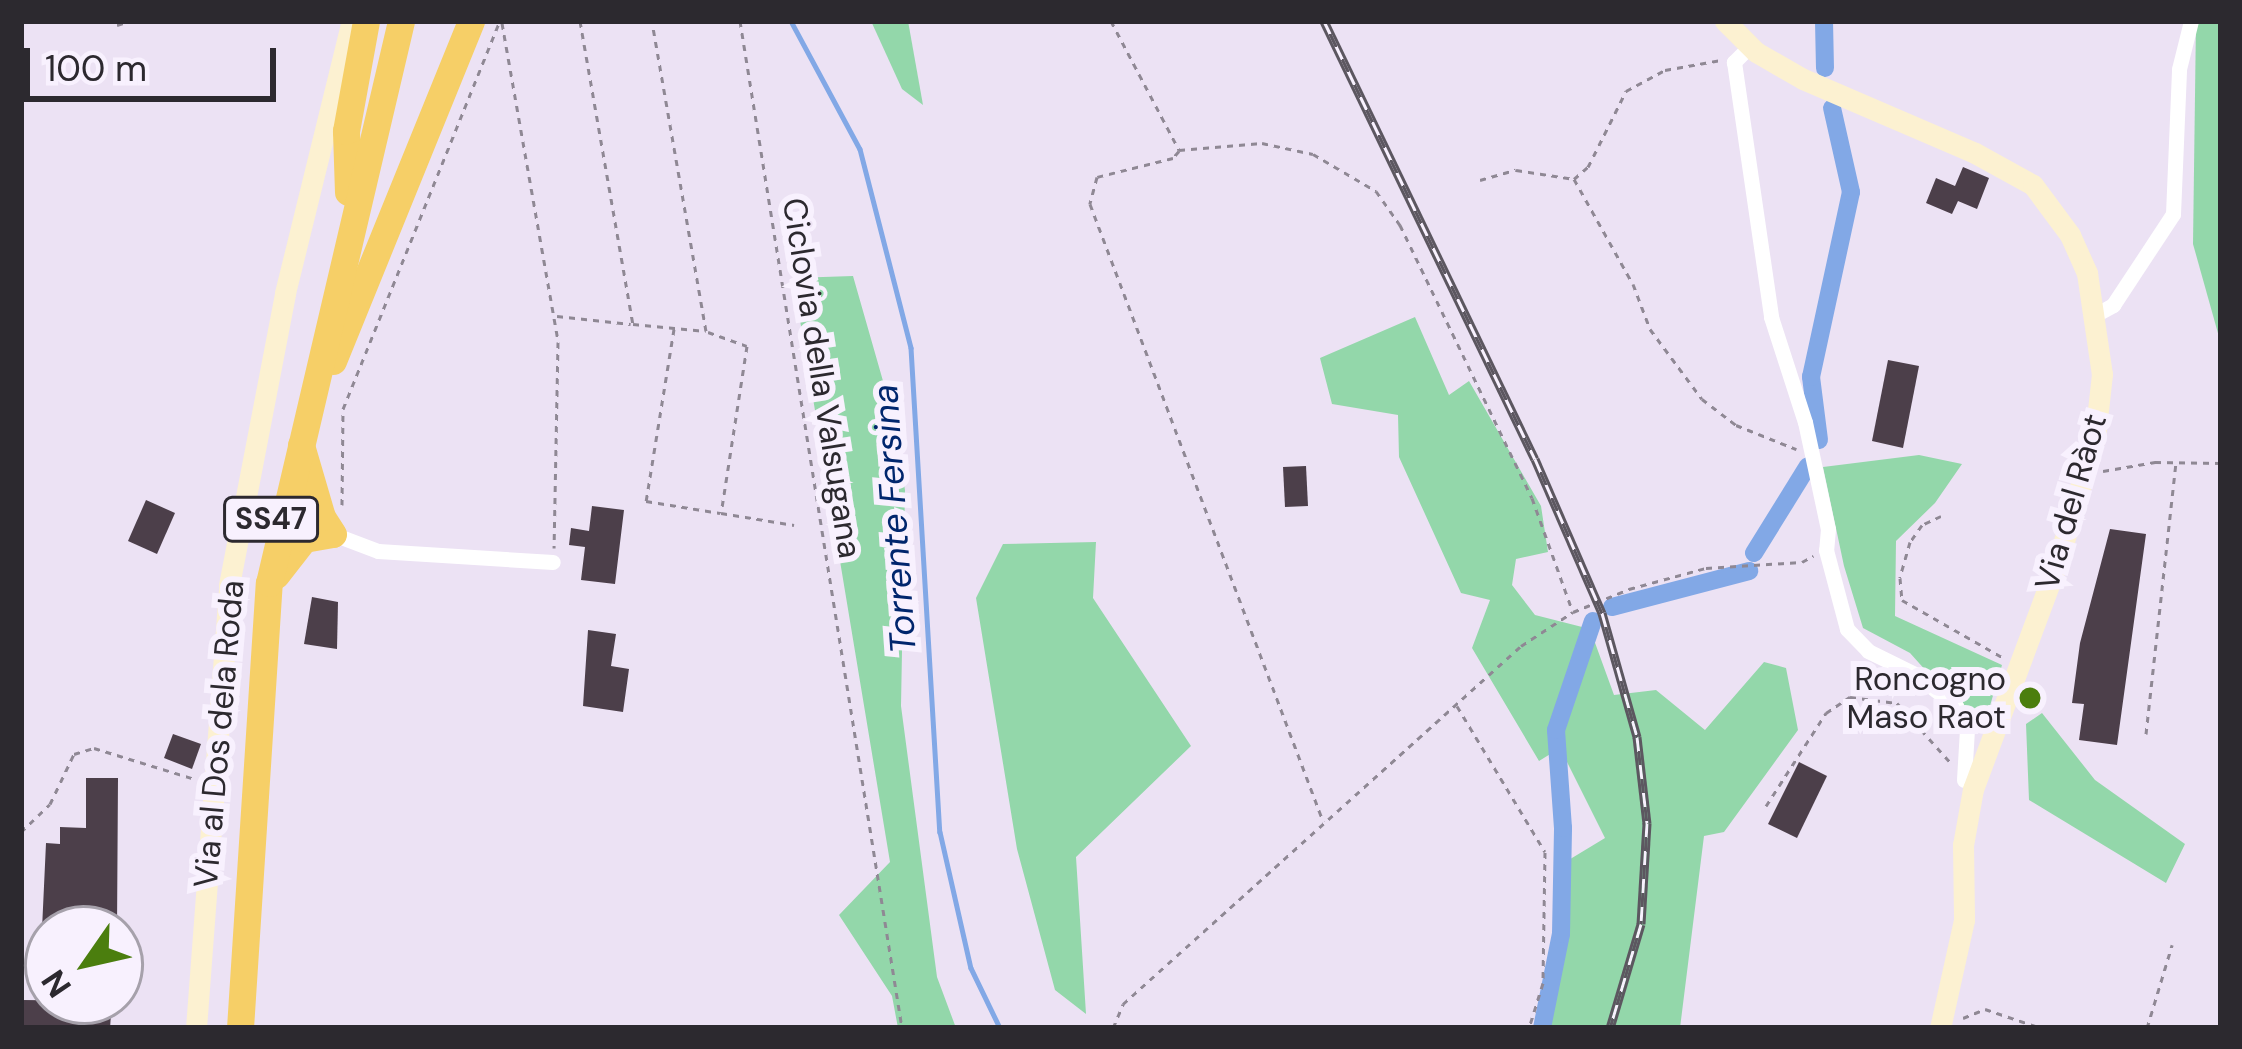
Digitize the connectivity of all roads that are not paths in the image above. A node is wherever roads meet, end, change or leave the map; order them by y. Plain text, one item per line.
1 (352, 21) edge
2 (366, 21) edge
3 (386, 21) edge
4 (401, 21) edge
5 (472, 21) edge
6 (1726, 21) edge
7 (2191, 21) edge
8 (1742, 54) junction
9 (348, 192) junction
10 (2096, 316) junction
11 (301, 440) junction
12 (345, 538) junction
13 (553, 562) road end
14 (269, 583) junction
15 (1964, 780) road end
16 (196, 1028) edge
17 (226, 1028) edge
18 (240, 1028) edge
19 (1940, 1028) edge

1 - 16 street, Via al Dos dela Roda
2 - 9 highway
3 - 9 highway, SS47
4 - 11 highway, SS47
5 - 11 highway
6 - 8 street, Via del Ràot
7 - 10 street
8 - 10 street, Via del Ràot
8 - 15 street
9 - 17 highway, SS47
10 - 19 street, Via del Ràot
11 - 12 highway
11 - 14 highway, SS47
12 - 13 street
12 - 14 highway
14 - 18 highway, SS47

